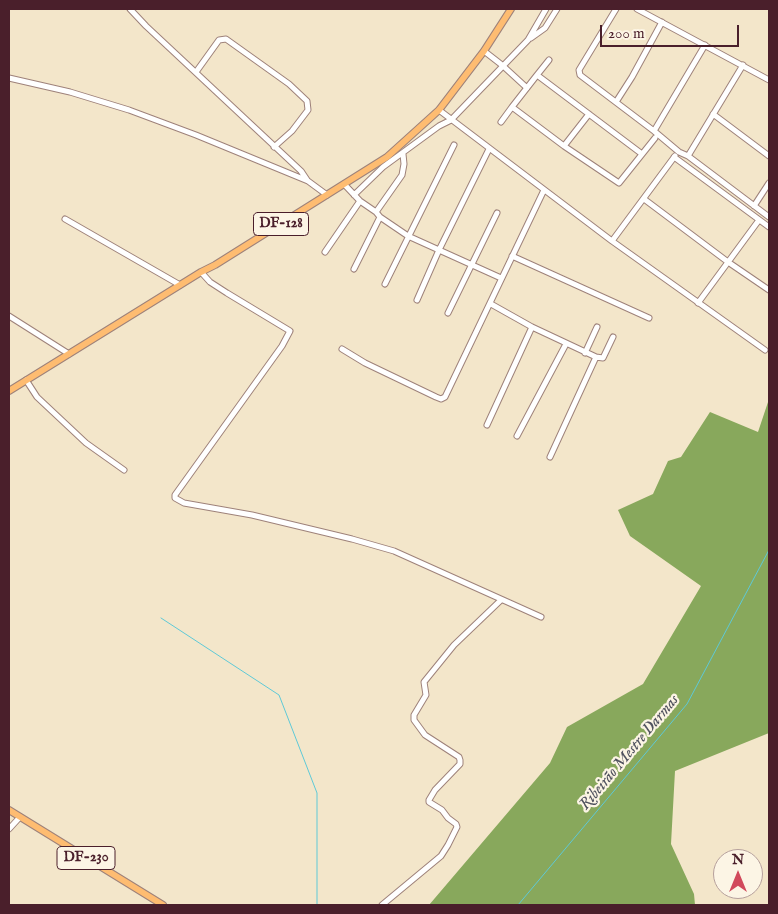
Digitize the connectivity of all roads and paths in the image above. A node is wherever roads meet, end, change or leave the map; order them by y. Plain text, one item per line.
1 (130, 9) edge
2 (511, 9) edge
3 (546, 9) edge
4 (557, 9) edge
5 (616, 9) edge
6 (637, 9) edge
7 (662, 22) junction
8 (528, 40) junction
9 (705, 45) junction
10 (484, 51) junction
11 (549, 60) dead end
12 (502, 65) junction
13 (743, 65) junction
14 (196, 72) junction
15 (537, 75) junction
16 (9, 78) edge
17 (769, 80) edge
18 (527, 88) junction
19 (616, 102) junction
20 (512, 107) junction
21 (439, 110) junction
22 (589, 114) junction
23 (713, 114) junction
24 (451, 120) junction
25 (501, 122) dead end
26 (654, 131) junction
27 (654, 138) dead end
28 (454, 145) dead end
29 (564, 146) junction
30 (274, 147) junction
31 (489, 149) junction
32 (679, 152) junction
33 (403, 154) junction
34 (642, 154) junction
35 (688, 156) junction
36 (769, 156) edge
37 (674, 157) junction
38 (308, 181) junction
39 (769, 183) edge
40 (344, 184) junction
41 (544, 190) junction
42 (327, 195) junction
43 (354, 195) junction
44 (644, 199) junction
45 (360, 201) junction
46 (754, 206) junction
47 (497, 213) dead end
48 (378, 214) junction
49 (769, 217) edge
50 (65, 219) dead end
51 (759, 220) junction
52 (769, 227) edge
53 (408, 236) junction
54 (612, 241) junction
55 (439, 250) junction
56 (325, 252) dead end
57 (512, 256) junction
58 (728, 262) junction
59 (473, 265) junction
60 (354, 269) dead end
61 (201, 272) junction
62 (501, 278) junction
63 (385, 284) dead end
64 (180, 285) junction
65 (769, 290) edge
66 (417, 300) dead end
67 (698, 303) junction
68 (491, 304) junction
69 (448, 313) dead end
70 (9, 316) edge
71 (649, 318) dead end
72 (532, 327) junction
73 (597, 327) dead end
74 (612, 337) dead end
75 (566, 344) junction
76 (342, 349) dead end
77 (765, 350) dead end
78 (585, 353) junction
79 (69, 354) junction
80 (596, 357) junction
81 (26, 380) junction
82 (9, 391) edge
83 (487, 425) dead end
84 (517, 436) dead end
85 (550, 458) dead end
86 (124, 470) dead end
87 (501, 600) junction
88 (541, 617) dead end
89 (9, 810) edge
90 (20, 817) junction
91 (9, 829) edge
92 (163, 905) edge
93 (382, 905) edge

1 - 14 street
2 - 10 main road, DF-128 / DF-128
3 - 8 street
4 - 8 street
5 - 19 street
6 - 7 street
7 - 9 street
7 - 19 street
8 - 12 street
9 - 13 street
9 - 26 street
10 - 12 street
10 - 21 main road, DF-128 / DF-128
11 - 15 street
12 - 18 street
12 - 24 street
13 - 17 street
13 - 23 street
14 - 30 street
14 - 30 street
15 - 18 street
15 - 22 street
16 - 38 street
18 - 20 street
19 - 26 street
20 - 25 street
20 - 29 street
21 - 24 street
21 - 40 main road, DF-128 / DF-128
22 - 29 street
22 - 34 street
23 - 35 street
23 - 36 street
24 - 31 street
24 - 33 street
26 - 32 street
27 - 34 street
28 - 53 street
29 - 34 street
30 - 38 street
31 - 41 street
31 - 55 street
32 - 35 street
32 - 37 street
33 - 43 street
33 - 48 street
35 - 46 street
37 - 44 street
37 - 51 street
38 - 42 street
39 - 46 street
40 - 42 main road, DF-128 / DF-128
40 - 43 street
41 - 54 street
41 - 57 street
42 - 61 main road, DF-128 / DF-128
43 - 45 street
44 - 54 street
44 - 58 street
45 - 48 street
45 - 56 street
46 - 49 street
47 - 59 street
48 - 53 street
48 - 60 street
50 - 64 street
51 - 52 street
51 - 58 street
53 - 55 street
53 - 63 street
54 - 67 street
55 - 59 street
55 - 66 street
57 - 62 street
57 - 71 street
58 - 65 street
58 - 67 street
59 - 62 street
59 - 69 street
61 - 64 main road, DF-128 / DF-128
61 - 87 street
62 - 68 street
64 - 79 main road, DF-128 / DF-128
67 - 77 street
68 - 72 street
68 - 76 street
70 - 79 street
72 - 75 street
72 - 83 street
73 - 78 street
74 - 80 street
75 - 78 street
75 - 84 street
78 - 80 street
79 - 81 main road, DF-128 / DF-128
80 - 85 street
81 - 82 main road, DF-128 / DF-128
81 - 86 street
87 - 88 street
87 - 93 street
89 - 90 main road, DF-230 / DF-230
90 - 91 street
90 - 92 main road, DF-230 / DF-230

